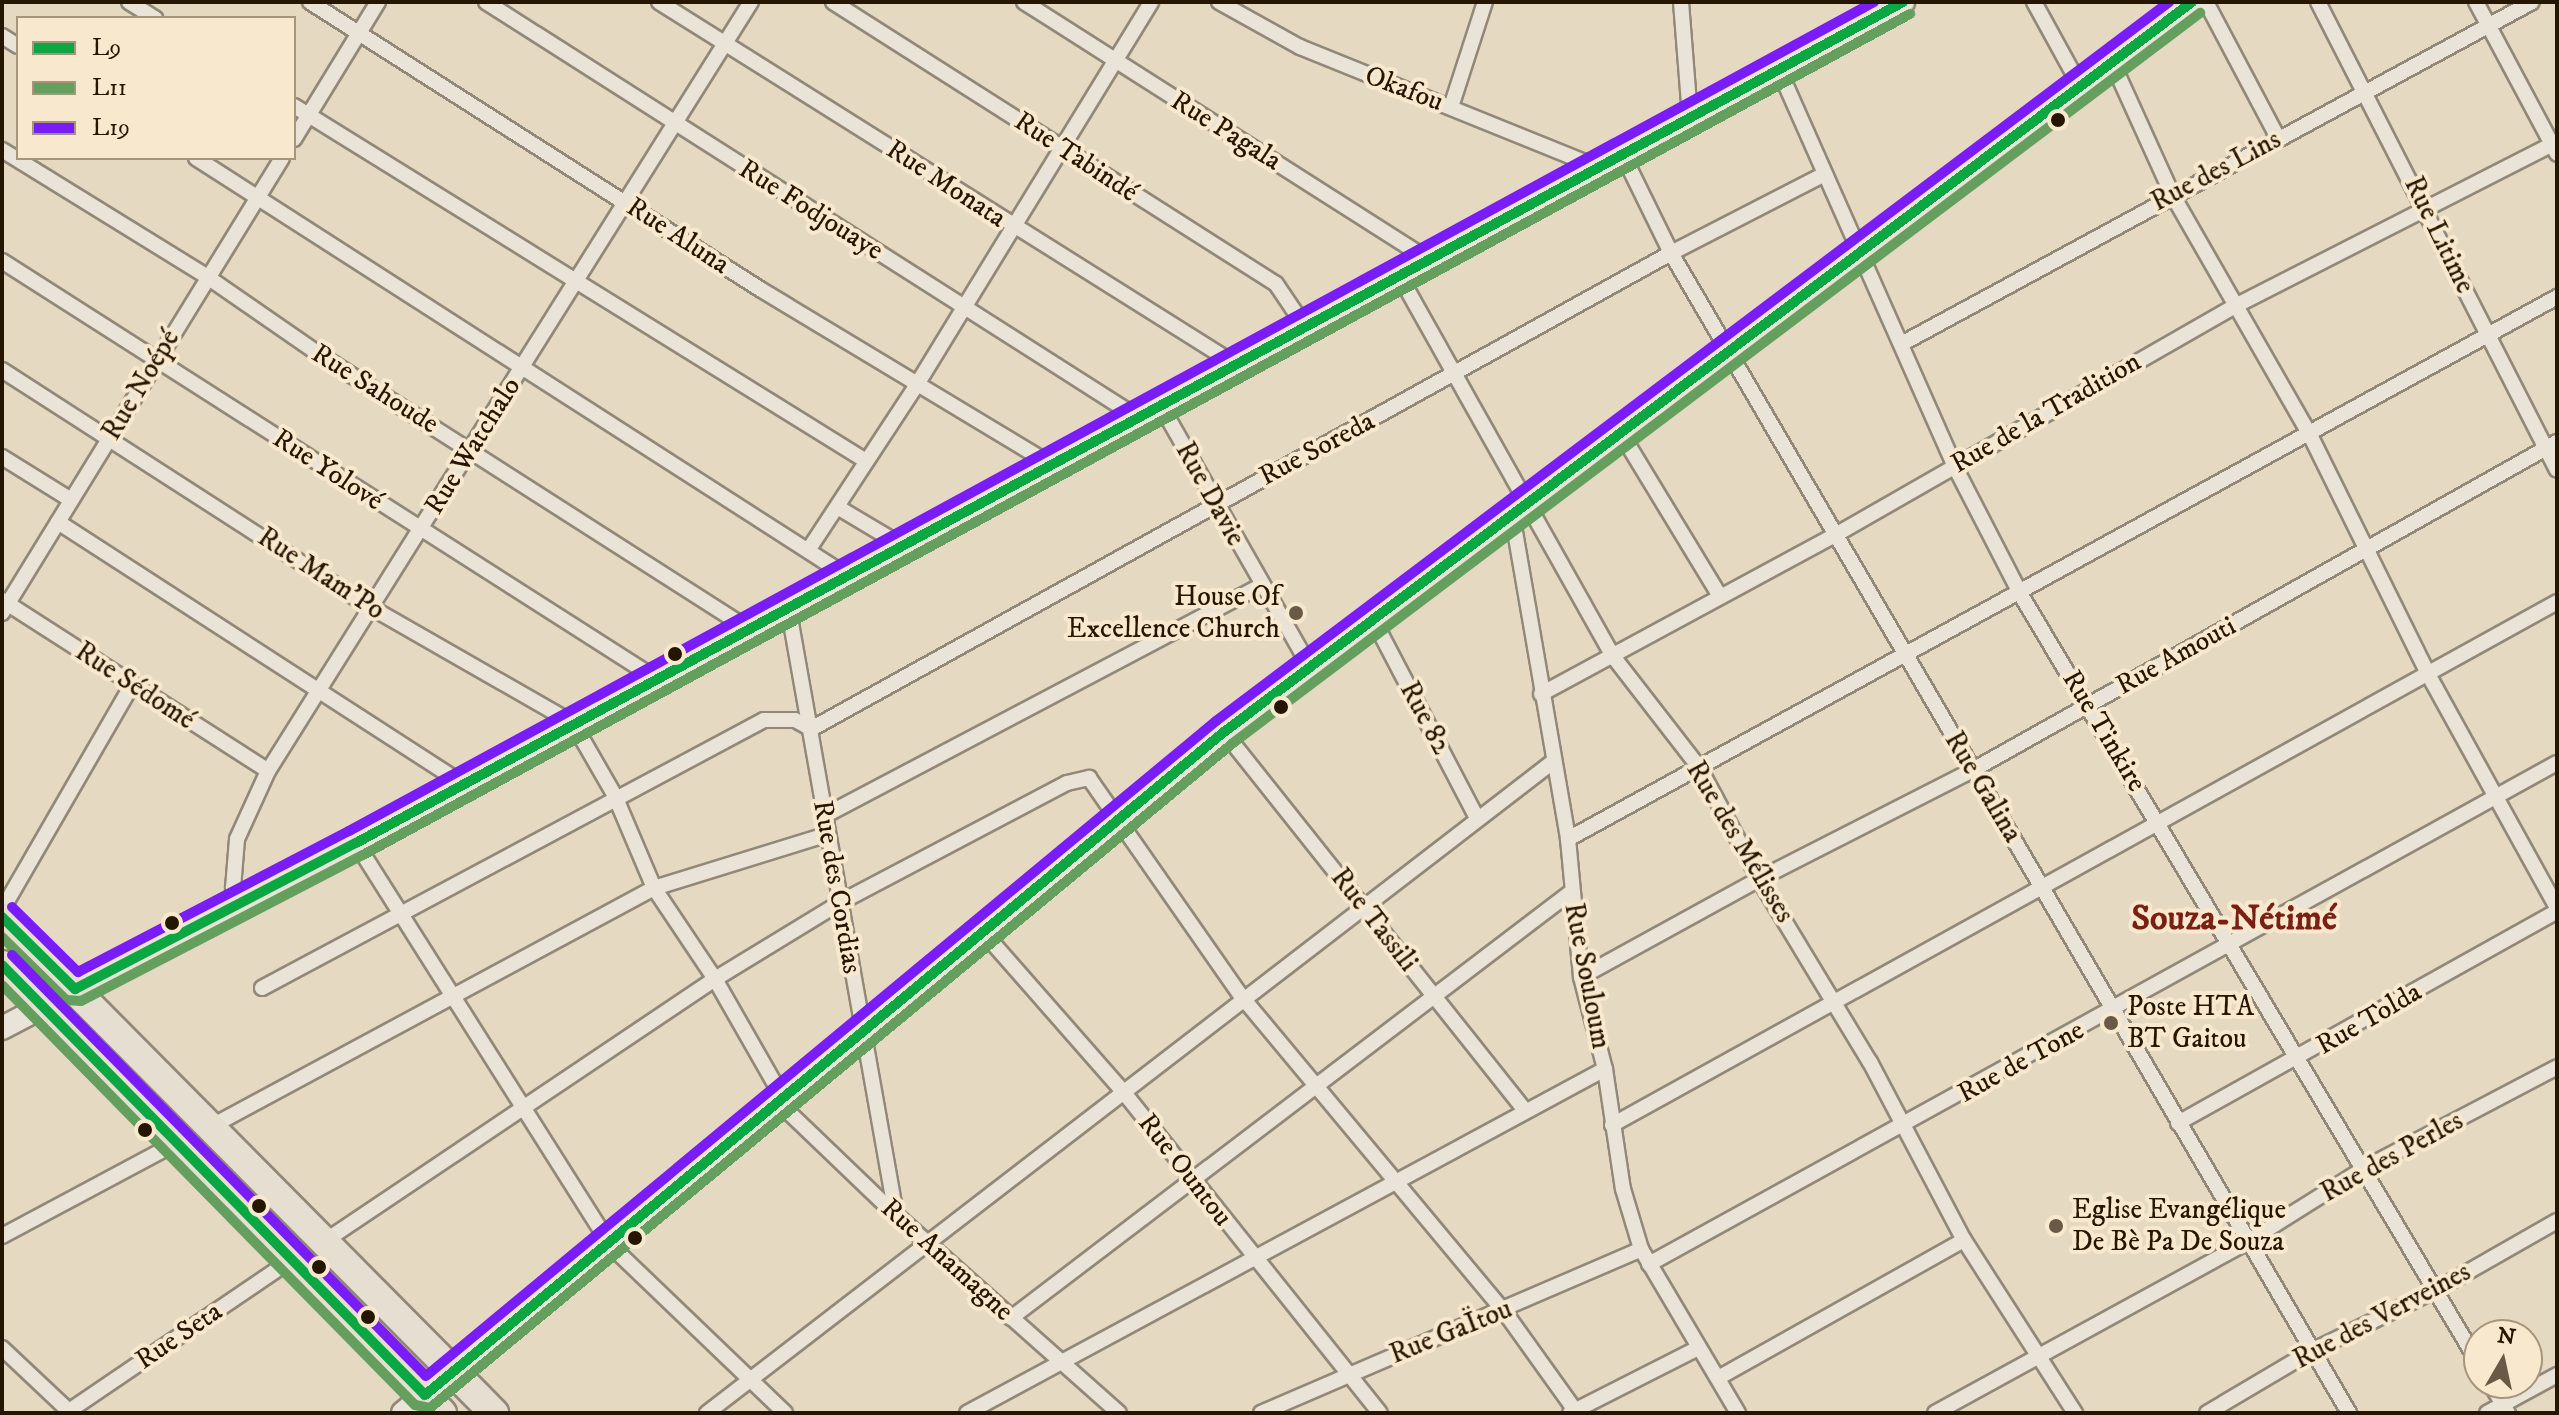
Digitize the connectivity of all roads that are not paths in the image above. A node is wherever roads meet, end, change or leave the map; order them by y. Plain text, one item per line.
1 (129, 2) edge
2 (310, 2) edge
3 (378, 2) edge
4 (486, 2) edge
5 (659, 2) edge
6 (751, 2) edge
7 (833, 2) edge
8 (1024, 2) edge
9 (1151, 2) edge
10 (1219, 2) edge
11 (1485, 2) edge
12 (1681, 2) edge
13 (1903, 2) edge
14 (2034, 2) edge
15 (2192, 2) edge
16 (2206, 2) edge
17 (2318, 2) edge
18 (2476, 2) edge
19 (2532, 2) edge
20 (152, 16) edge
21 (2490, 27) junction
22 (358, 33) junction
23 (725, 44) junction
24 (1117, 62) junction
25 (2113, 64) junction
26 (1780, 72) junction
27 (2079, 84) junction
28 (2367, 92) junction
29 (296, 107) edge
30 (1451, 107) junction
31 (309, 115) junction
32 (1690, 117) junction
33 (676, 125) junction
34 (296, 136) edge
35 (2278, 138) junction
36 (2555, 147) edge
37 (1064, 148) junction
38 (1624, 157) junction
39 (18, 160) edge
40 (199, 160) edge
41 (281, 160) edge
42 (1594, 166) junction
43 (1825, 174) junction
44 (2172, 194) junction
45 (258, 197) junction
46 (627, 203) junction
47 (2425, 207) junction
48 (1014, 228) junction
49 (1860, 252) junction
50 (1671, 253) junction
51 (1428, 259) junction
52 (2, 261) edge
53 (1399, 275) junction
54 (206, 276) junction
55 (576, 281) junction
56 (2557, 297) edge
57 (965, 307) junction
58 (2233, 307) junction
59 (1305, 327) junction
60 (2487, 333) junction
61 (1903, 343) junction
62 (1727, 350) junction
63 (156, 359) junction
64 (1235, 364) junction
65 (522, 367) junction
66 (2, 370) edge
67 (1455, 374) junction
68 (916, 386) junction
69 (1160, 404) junction
70 (1137, 417) junction
71 (1619, 430) junction
72 (2309, 433) junction
73 (109, 438) junction
74 (2557, 442) edge
75 (470, 448) junction
76 (2543, 449) junction
77 (2, 457) edge
78 (866, 461) junction
79 (1050, 464) junction
80 (1954, 465) junction
81 (2557, 470) edge
82 (71, 500) junction
83 (1215, 504) junction
84 (1519, 507) junction
85 (839, 508) junction
86 (58, 522) junction
87 (421, 529) junction
88 (1837, 534) junction
89 (901, 545) junction
90 (2367, 548) junction
91 (809, 549) junction
92 (844, 574) junction
93 (1262, 585) junction
94 (2021, 595) junction
95 (1720, 596) junction
96 (2557, 602) edge
97 (4, 605) edge
98 (788, 606) junction
99 (372, 608) junction
100 (1373, 619) junction
101 (747, 628) junction
102 (1612, 655) junction
103 (1908, 655) junction
104 (1310, 667) junction
105 (2428, 674) junction
106 (655, 678) junction
107 (132, 685) junction
108 (319, 692) junction
109 (1541, 694) junction
110 (2089, 705) junction
111 (573, 723) junction
112 (811, 729) junction
113 (1224, 732) junction
114 (1554, 761) junction
115 (2557, 763) edge
116 (1699, 767) junction
117 (268, 771) junction
118 (1971, 771) junction
119 (461, 783) junction
120 (615, 796) junction
121 (2498, 797) junction
122 (824, 816) junction
123 (1477, 818) junction
124 (1118, 821) junction
125 (2162, 825) junction
126 (825, 835) junction
127 (1568, 839) junction
128 (356, 843) junction
129 (1759, 879) junction
130 (2043, 887) junction
131 (654, 888) junction
132 (1571, 892) junction
133 (841, 902) junction
134 (237, 903) junction
135 (1363, 906) junction
136 (2, 910) edge
137 (2557, 910) edge
138 (403, 916) junction
139 (2, 917) edge
140 (983, 932) junction
141 (2229, 947) junction
142 (2, 965) edge
143 (1581, 977) junction
144 (715, 979) junction
145 (262, 988) dead end
146 (59, 997) junction
147 (1242, 997) junction
148 (1436, 998) junction
149 (454, 999) junction
150 (1835, 1002) junction
151 (2112, 1011) junction
152 (2, 1028) edge
153 (862, 1032) junction
154 (2298, 1060) junction
155 (2557, 1067) edge
156 (1605, 1069) junction
157 (1317, 1087) junction
158 (1122, 1090) junction
159 (780, 1100) junction
160 (1523, 1108) junction
161 (525, 1110) junction
162 (2178, 1123) junction
163 (1612, 1125) junction
164 (212, 1126) junction
165 (1901, 1127) junction
166 (178, 1142) junction
167 (2365, 1168) junction
168 (1192, 1180) junction
169 (1395, 1180) junction
170 (896, 1215) junction
171 (2557, 1221) edge
172 (2, 1236) edge
173 (1964, 1240) junction
174 (325, 1241) junction
175 (924, 1241) junction
176 (2247, 1242) junction
177 (611, 1246) junction
178 (1641, 1249) junction
179 (1253, 1256) junction
180 (293, 1259) junction
181 (1649, 1264) junction
182 (2436, 1290) junction
183 (1504, 1311) junction
184 (1011, 1318) junction
185 (2463, 1336) edge
186 (2, 1348) edge
187 (1698, 1348) junction
188 (2312, 1351) junction
189 (2040, 1355) junction
190 (1060, 1361) junction
191 (453, 1370) junction
192 (1348, 1374) junction
193 (2557, 1375) edge
194 (1718, 1378) junction
195 (749, 1380) junction
196 (434, 1404) edge
197 (2505, 1409) edge
198 (69, 1412) edge
199 (1574, 1412) edge
200 (403, 1413) edge
201 (494, 1413) edge
202 (707, 1413) edge
203 (785, 1413) edge
204 (967, 1413) edge
205 (1119, 1413) edge
206 (1261, 1413) edge
207 (1380, 1413) edge
208 (1738, 1413) edge
209 (1935, 1413) edge
210 (2075, 1413) edge
211 (2207, 1413) edge
212 (2349, 1413) edge
213 (2487, 1413) edge

1 - 20 street
2 - 22 street, Rue Aluna
3 - 22 street
4 - 33 street, Rue Fodjouaye
5 - 23 street, Rue Monata
6 - 23 street, Rue Watchalo
7 - 37 street, Rue Tabindé
8 - 24 street, Rue Pagala
9 - 24 street
10 - 30 street, Okafou
11 - 30 street
12 - 32 street
13 - 26 street
14 - 27 street
15 - 25 street
16 - 35 street
17 - 28 street, Rue Litime
18 - 21 street
19 - 21 street, Rue des Lins
21 - 28 street, Rue des Lins
21 - 36 street
22 - 31 street
22 - 46 street, Rue Aluna
23 - 33 street, Rue Watchalo
23 - 48 street, Rue Monata
24 - 37 street
24 - 51 street, Rue Pagala
25 - 27 street
25 - 44 street
26 - 32 street
26 - 43 street, Rue Tinkire
27 - 49 street
28 - 35 street, Rue des Lins
28 - 47 street, Rue Litime
29 - 31 street
30 - 42 street, Okafou
31 - 34 street
31 - 55 street
32 - 38 street
33 - 46 street, Rue Watchalo
33 - 57 street, Rue Fodjouaye
35 - 44 street, Rue des Lins
36 - 47 street, Rue de la Tradition
37 - 48 street
37 - 59 street, Rue Tabindé
38 - 42 street
38 - 50 street, Rue Galina
39 - 54 street, Rue Sahoude
40 - 45 street
41 - 45 street, Rue Noépé
42 - 51 street
43 - 49 street, Rue Tinkire
43 - 50 street, Rue Soreda
44 - 58 street
44 - 61 street, Rue des Lins
45 - 54 street, Rue Noépé
45 - 65 street
46 - 55 street, Rue Watchalo
46 - 68 street, Rue Aluna
47 - 58 street, Rue de la Tradition
47 - 60 street, Rue Litime
48 - 57 street
48 - 64 street, Rue Monata
49 - 61 street, Rue Tinkire
49 - 62 street
50 - 62 street, Rue Galina
50 - 67 street, Rue Soreda
51 - 53 street
52 - 63 street, Rue Yolové
53 - 59 street
53 - 67 street, Rue des Mélisses
54 - 63 street, Rue Noépé
54 - 75 street, Rue Sahoude
55 - 65 street, Rue Watchalo
55 - 78 street
56 - 60 street
57 - 68 street
57 - 70 street, Rue Fodjouaye
58 - 72 street
58 - 80 street, Rue de la Tradition
59 - 64 street
60 - 72 street
60 - 76 street, Rue Litime
61 - 80 street, Rue Tinkire
62 - 71 street
62 - 88 street, Rue Galina
63 - 73 street, Rue Noépé
63 - 87 street, Rue Yolové
64 - 69 street
65 - 75 street, Rue Watchalo
65 - 91 street
66 - 73 street, Rue Mam'Po
67 - 83 street, Rue Soreda
67 - 84 street, Rue des Mélisses
68 - 78 street
68 - 79 street, Rue Aluna
69 - 70 street
69 - 83 street, Rue Davie
70 - 79 street
71 - 84 street
71 - 95 street
72 - 90 street
72 - 94 street
73 - 82 street, Rue Noépé
73 - 99 street, Rue Mam'Po
74 - 76 street, Rue Amouti
75 - 87 street, Rue Watchalo
75 - 101 street, Rue Sahoude
76 - 81 street, Rue Litime
76 - 90 street, Rue Amouti
77 - 82 street
78 - 85 street
79 - 89 street
80 - 88 street, Rue de la Tradition
80 - 94 street, Rue Tinkire
82 - 86 street, Rue Noépé
83 - 93 street, Rue Davie
83 - 112 street, Rue Soreda
84 - 100 street
84 - 102 street, Rue des Mélisses
84 - 109 street, Rue Souloum
85 - 89 street
85 - 91 street
86 - 97 street, Rue Noépé
86 - 108 street
87 - 99 street, Rue Watchalo
87 - 106 street, Rue Yolové
88 - 95 street, Rue de la Tradition
88 - 103 street, Rue Galina
89 - 92 street
90 - 105 street
90 - 110 street, Rue Amouti
91 - 92 street
92 - 98 street
93 - 104 street, Rue Davie
93 - 122 street
94 - 103 street
94 - 110 street, Rue Tinkire
95 - 102 street, Rue de la Tradition
96 - 105 street
97 - 107 street, Rue Sédomé
98 - 101 street
98 - 112 street, Rue des Cordias
99 - 108 street, Rue Watchalo
99 - 111 street, Rue Mam'Po
100 - 104 street
100 - 123 street, Rue 82
101 - 106 street
102 - 109 street, Rue de la Tradition
102 - 116 street, Rue des Mélisses
103 - 116 street
103 - 118 street, Rue Galina
104 - 113 street
105 - 121 street
105 - 125 street
106 - 111 street
107 - 117 street, Rue Sédomé
107 - 136 street
108 - 117 street, Rue Watchalo
108 - 119 street
109 - 114 street, Rue Souloum
110 - 118 street, Rue Amouti
110 - 125 street, Rue Tinkire
111 - 119 street
111 - 120 street
112 - 120 street
112 - 122 street, Rue des Cordias
113 - 124 street
113 - 135 street, Rue Tassili
114 - 123 street
114 - 127 street, Rue Souloum
115 - 121 street, Rue de Tone
116 - 127 street
116 - 129 street, Rue des Mélisses
117 - 134 street, Rue Watchalo
118 - 129 street, Rue Amouti
118 - 130 street, Rue Galina
119 - 128 street
120 - 131 street, Rue Anamagne
120 - 138 street
121 - 137 street
121 - 141 street, Rue de Tone
122 - 126 street, Rue des Cordias
123 - 135 street
124 - 133 street
124 - 140 street
124 - 147 street
125 - 130 street
125 - 141 street, Rue Tinkire
126 - 131 street
126 - 133 street, Rue des Cordias
127 - 132 street, Rue Souloum
128 - 134 street
128 - 138 street
129 - 143 street, Rue Amouti
129 - 150 street, Rue des Mélisses
130 - 150 street
130 - 151 street, Rue Galina
131 - 144 street, Rue Anamagne
131 - 149 street
132 - 143 street, Rue Souloum
132 - 148 street
133 - 144 street
133 - 153 street, Rue des Cordias
134 - 146 street
135 - 147 street
135 - 148 street, Rue Tassili
137 - 154 street, Rue Tolda
138 - 145 street
138 - 149 street
139 - 146 highway
140 - 153 street
140 - 158 street, Rue Ountou
141 - 151 street, Rue de Tone
141 - 154 street, Rue Tinkire
142 - 146 highway
143 - 156 street, Rue Souloum
144 - 159 street, Rue Anamagne
144 - 161 street
146 - 152 street
146 - 164 highway
146 - 166 highway
147 - 157 street
147 - 158 street
148 - 157 street
148 - 160 street, Rue Tassili
149 - 161 street
149 - 164 street
150 - 163 street
150 - 165 street, Rue des Mélisses
151 - 162 street, Rue Galina
151 - 165 street, Rue de Tone
153 - 159 street
153 - 170 street, Rue des Cordias
154 - 162 street, Rue Tolda
154 - 167 street, Rue Tinkire
155 - 167 street, Rue des Perles
156 - 160 street
156 - 163 street, Rue Souloum
157 - 168 street
157 - 169 street
158 - 168 street, Rue Ountou
158 - 175 street
159 - 170 street, Rue Anamagne
159 - 177 street
160 - 169 street
161 - 174 street
161 - 177 street
162 - 176 street, Rue Galina
163 - 178 street, Rue Souloum
164 - 174 highway
165 - 173 street, Rue des Mélisses
165 - 181 street, Rue de Tone
166 - 172 street
166 - 180 highway
167 - 176 street, Rue des Perles
167 - 182 street, Rue Tinkire
168 - 179 street, Rue Ountou
168 - 184 street
169 - 179 street
169 - 183 street
170 - 175 street, Rue Anamagne
171 - 182 street, Rue des Verveines
173 - 189 street, Rue des Mélisses
173 - 194 street
174 - 191 highway
175 - 184 street, Rue Anamagne
175 - 195 street
176 - 188 street, Rue Galina
176 - 189 street, Rue des Perles
177 - 191 street
177 - 195 street
178 - 181 street, Rue Souloum
178 - 183 street, Rue GaÏtou
179 - 190 street
179 - 192 street, Rue Ountou
180 - 196 highway
180 - 198 street, Rue Seta
181 - 187 street, Rue Souloum
182 - 185 street, Rue Tinkire
182 - 188 street, Rue des Verveines
183 - 192 street, Rue GaÏtou
183 - 199 street
184 - 190 street, Rue Anamagne
186 - 198 street
187 - 194 street, Rue Souloum
187 - 199 street
188 - 211 street, Rue des Verveines
188 - 212 street, Rue Galina
189 - 209 street, Rue des Perles
189 - 210 street, Rue des Mélisses
190 - 204 street
190 - 205 street, Rue Anamagne
191 - 196 street
191 - 201 highway
192 - 206 street, Rue GaÏtou
192 - 207 street, Rue Ountou
193 - 197 street
194 - 208 street, Rue Souloum
195 - 202 street
195 - 203 street
196 - 200 street
197 - 213 street

